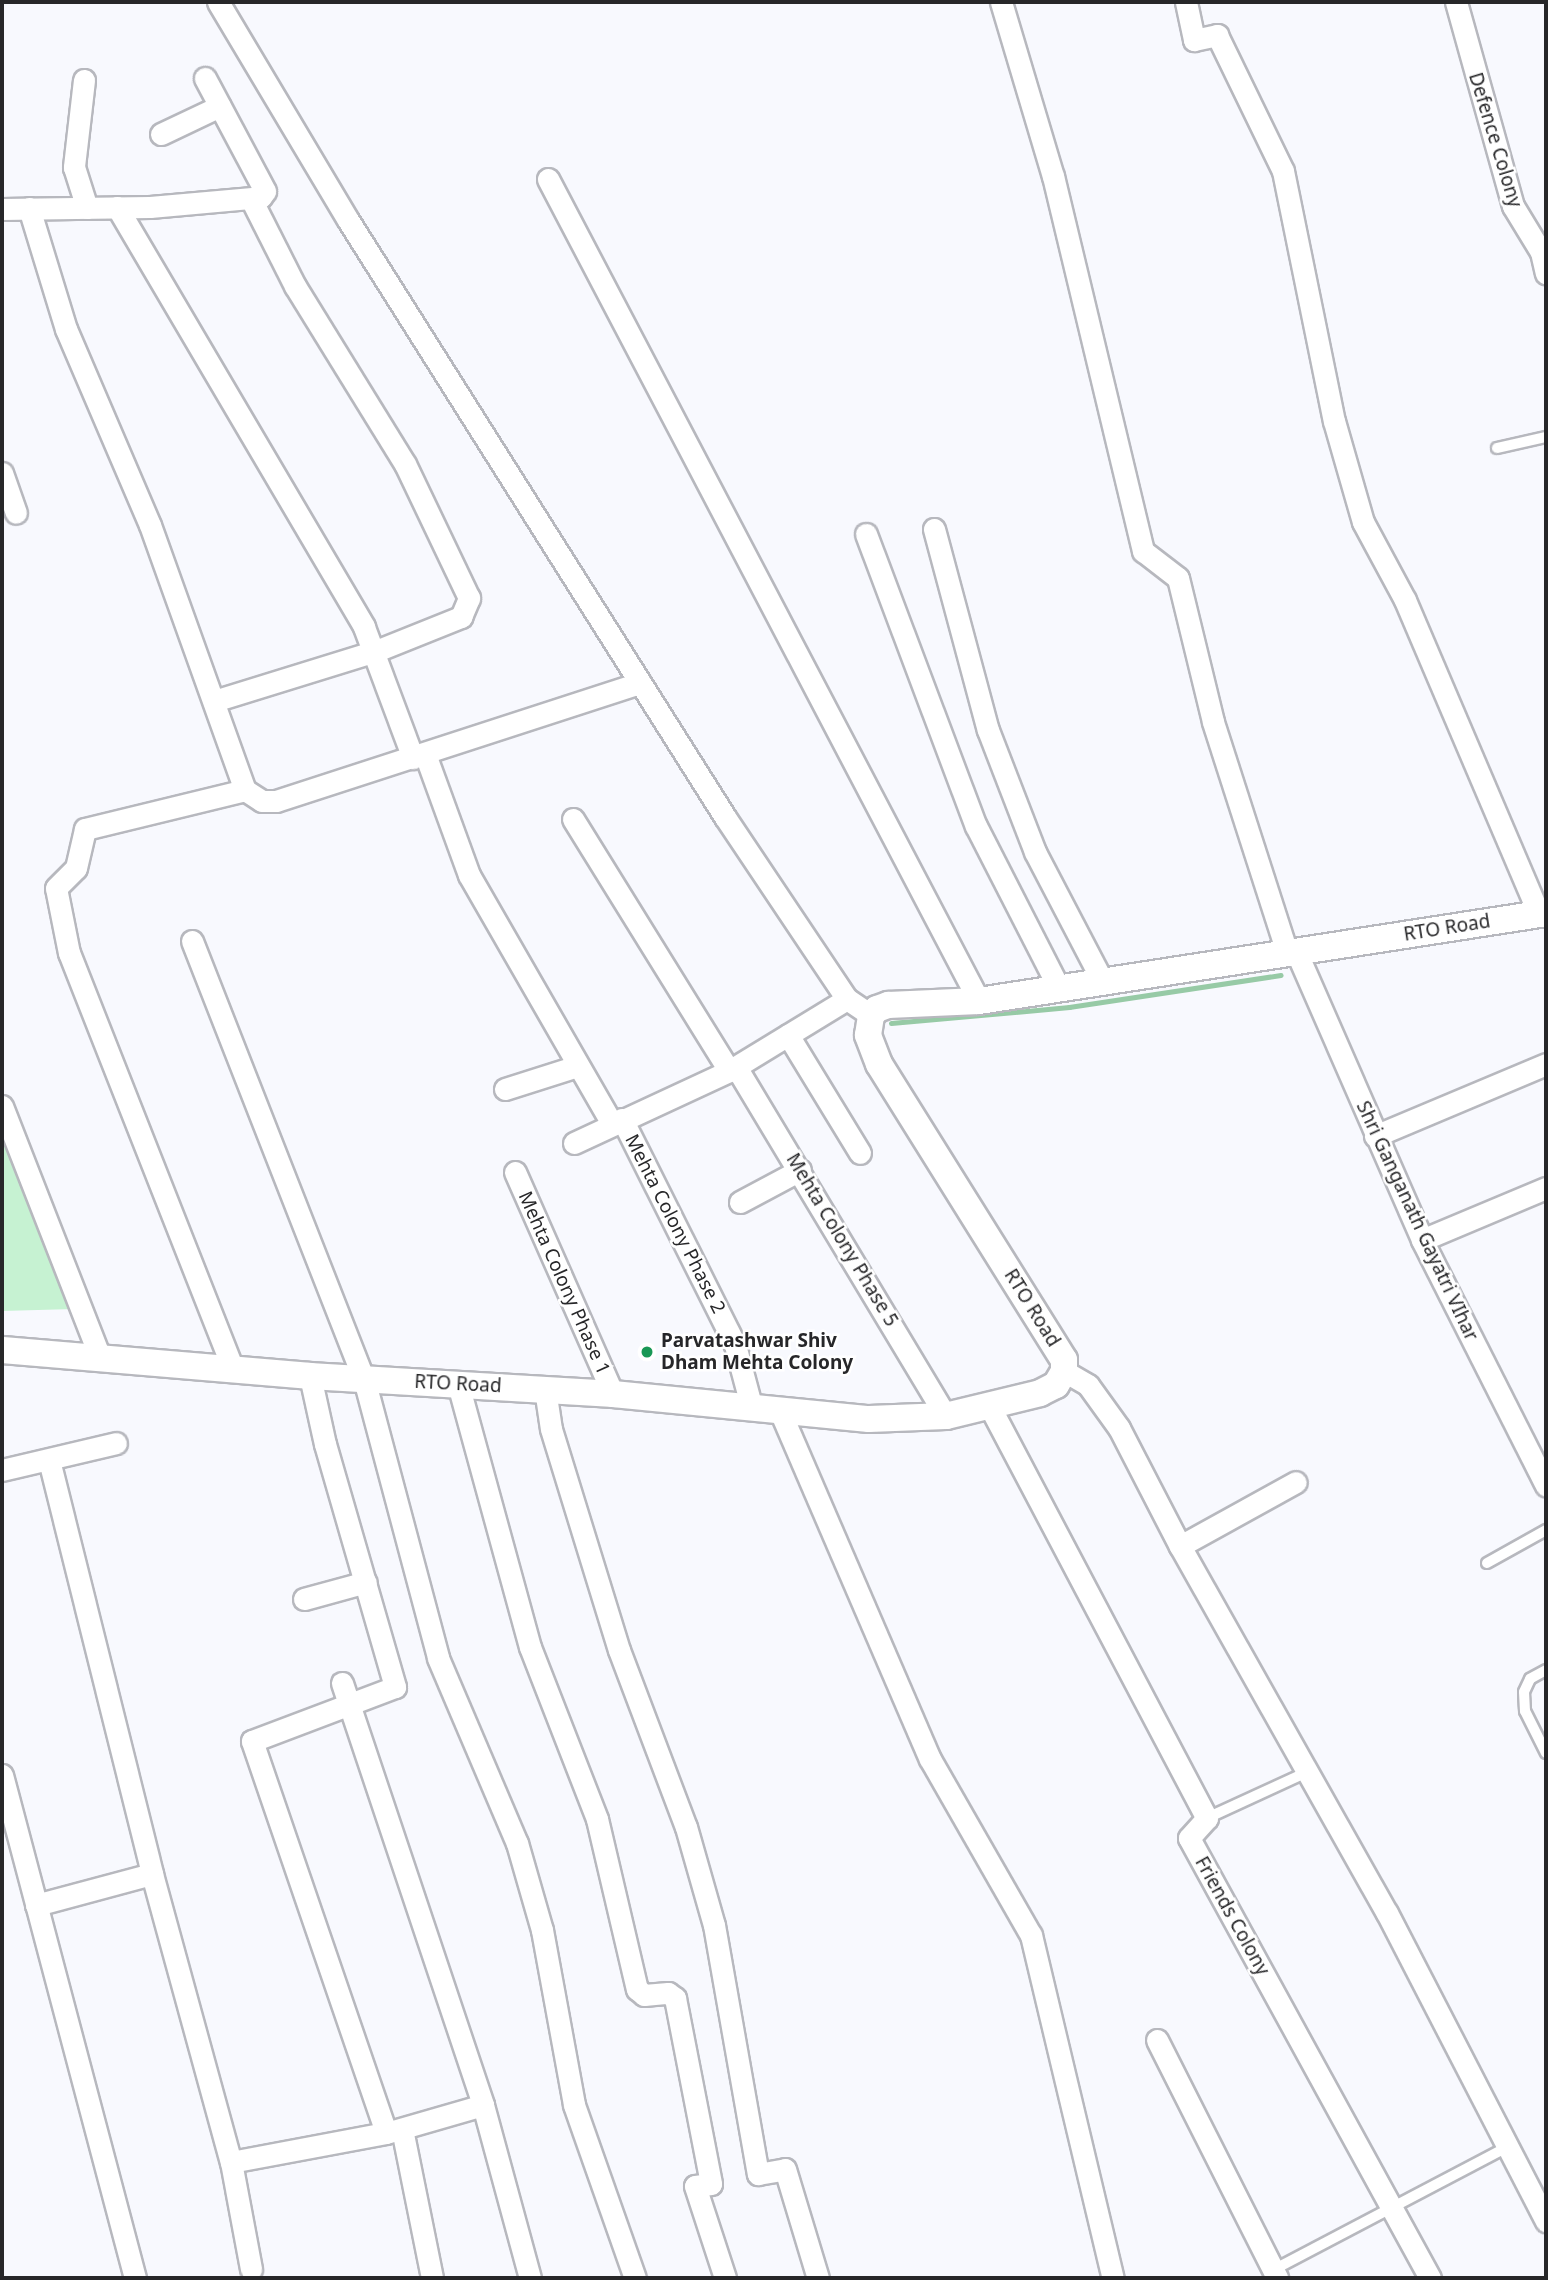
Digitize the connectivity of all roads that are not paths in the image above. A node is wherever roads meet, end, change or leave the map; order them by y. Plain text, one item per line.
1 (218, 2) edge
2 (1001, 2) edge
3 (1186, 2) edge
4 (1456, 2) edge
5 (205, 78) dead end
6 (84, 79) dead end
7 (220, 106) junction
8 (161, 134) dead end
9 (548, 179) dead end
10 (251, 199) junction
11 (117, 207) junction
12 (29, 208) junction
13 (87, 208) junction
14 (2, 209) edge
15 (1546, 273) edge
16 (1546, 437) edge
17 (1497, 448) dead end
18 (2, 473) edge
19 (16, 513) dead end
20 (934, 529) dead end
21 (866, 534) dead end
22 (376, 651) junction
23 (640, 683) junction
24 (214, 701) junction
25 (419, 756) junction
26 (245, 790) junction
27 (573, 819) dead end
28 (1543, 913) edge
29 (192, 941) dead end
30 (1292, 952) junction
31 (1103, 982) junction
32 (1059, 988) junction
33 (847, 999) junction
34 (979, 1001) junction
35 (872, 1015) junction
36 (788, 1035) junction
37 (1546, 1064) edge
38 (577, 1066) junction
39 (733, 1069) junction
40 (505, 1089) dead end
41 (2, 1107) edge
42 (617, 1122) junction
43 (1375, 1136) junction
44 (574, 1143) dead end
45 (860, 1153) dead end
46 (800, 1170) junction
47 (515, 1172) dead end
48 (1546, 1188) edge
49 (740, 1202) dead end
50 (1422, 1240) junction
51 (2, 1350) edge
52 (99, 1355) junction
53 (233, 1369) junction
54 (1064, 1371) junction
55 (310, 1376) junction
56 (365, 1379) junction
57 (458, 1384) junction
58 (545, 1389) junction
59 (613, 1394) junction
60 (990, 1407) junction
61 (752, 1409) junction
62 (779, 1411) junction
63 (946, 1416) junction
64 (116, 1443) dead end
65 (48, 1460) junction
66 (2, 1470) edge
67 (1296, 1482) dead end
68 (1546, 1486) edge
69 (1546, 1530) edge
70 (1180, 1546) junction
71 (1487, 1563) dead end
72 (366, 1582) junction
73 (304, 1599) dead end
74 (1546, 1670) edge
75 (342, 1683) dead end
76 (349, 1706) junction
77 (1546, 1753) edge
78 (1307, 1772) junction
79 (2, 1775) edge
80 (1207, 1818) junction
81 (152, 1874) junction
82 (36, 1905) junction
83 (1157, 2040) dead end
84 (483, 2105) junction
85 (394, 2131) junction
86 (1505, 2148) junction
87 (231, 2162) junction
88 (1391, 2206) junction
89 (1546, 2221) edge
90 (251, 2269) dead end
91 (1270, 2276) edge
92 (135, 2278) edge
93 (432, 2278) edge
94 (530, 2278) edge
95 (635, 2278) edge
96 (725, 2278) edge
97 (818, 2278) edge
98 (1113, 2278) edge
99 (1430, 2278) edge

1 - 23 street
2 - 30 street, Shri Ganganath Gayatri VIhar
3 - 28 street
4 - 15 street, Defence Colony
5 - 7 street
6 - 13 street
7 - 8 street
7 - 10 street
9 - 34 street
10 - 11 street
10 - 22 street
11 - 13 street
11 - 22 street, Mehta Colony Phase 2
12 - 13 street
12 - 14 street
12 - 24 street
16 - 17 lane
18 - 19 street
20 - 31 street
21 - 32 street
22 - 24 street
22 - 25 street, Mehta Colony Phase 2
23 - 25 street
23 - 33 street
24 - 26 street
25 - 26 street
25 - 38 street, Mehta Colony Phase 2
26 - 53 street
27 - 39 street, Mehta Colony Phase 5
28 - 30 street, RTO Road
29 - 56 street
30 - 31 street, RTO Road
30 - 43 street, Shri Ganganath Gayatri VIhar
31 - 32 street, RTO Road
32 - 34 street, RTO Road
33 - 35 street
33 - 36 street
34 - 35 street, RTO Road
35 - 54 street, RTO Road
36 - 39 street
36 - 45 street
37 - 43 street
38 - 40 street
38 - 42 street, Mehta Colony Phase 2
39 - 42 street
39 - 46 street, Mehta Colony Phase 5
41 - 52 street
42 - 44 street
42 - 61 street, Mehta Colony Phase 2
43 - 50 street, Shri Ganganath Gayatri VIhar
46 - 49 street
46 - 63 street, Mehta Colony Phase 5
47 - 59 street, Mehta Colony Phase 1
48 - 50 street
50 - 68 street, Shri Ganganath Gayatri VIhar
51 - 52 street, RTO Road
52 - 53 street, RTO Road
53 - 55 street, RTO Road
54 - 60 street, RTO Road
54 - 70 street
55 - 56 street, RTO Road
55 - 72 street
56 - 57 street, RTO Road
56 - 95 street
57 - 58 street, RTO Road
57 - 96 street
58 - 59 street, RTO Road
58 - 97 street
59 - 61 street, RTO Road
60 - 63 street, RTO Road
60 - 80 street
61 - 62 street, RTO Road
62 - 63 street, RTO Road
62 - 98 street
64 - 65 street
65 - 66 street
65 - 81 street
67 - 70 street
69 - 71 lane
70 - 78 street
72 - 73 street
72 - 76 street
74 - 77 lane
75 - 76 street
76 - 84 street
76 - 85 street
78 - 80 lane
78 - 86 street
79 - 82 street
80 - 88 street, Friends Colony
81 - 82 street
81 - 87 street
82 - 92 street
83 - 91 street
84 - 85 street
84 - 94 street
85 - 87 street
85 - 93 street
86 - 88 lane
86 - 89 street
87 - 90 street
88 - 91 lane
88 - 99 street, Friends Colony

